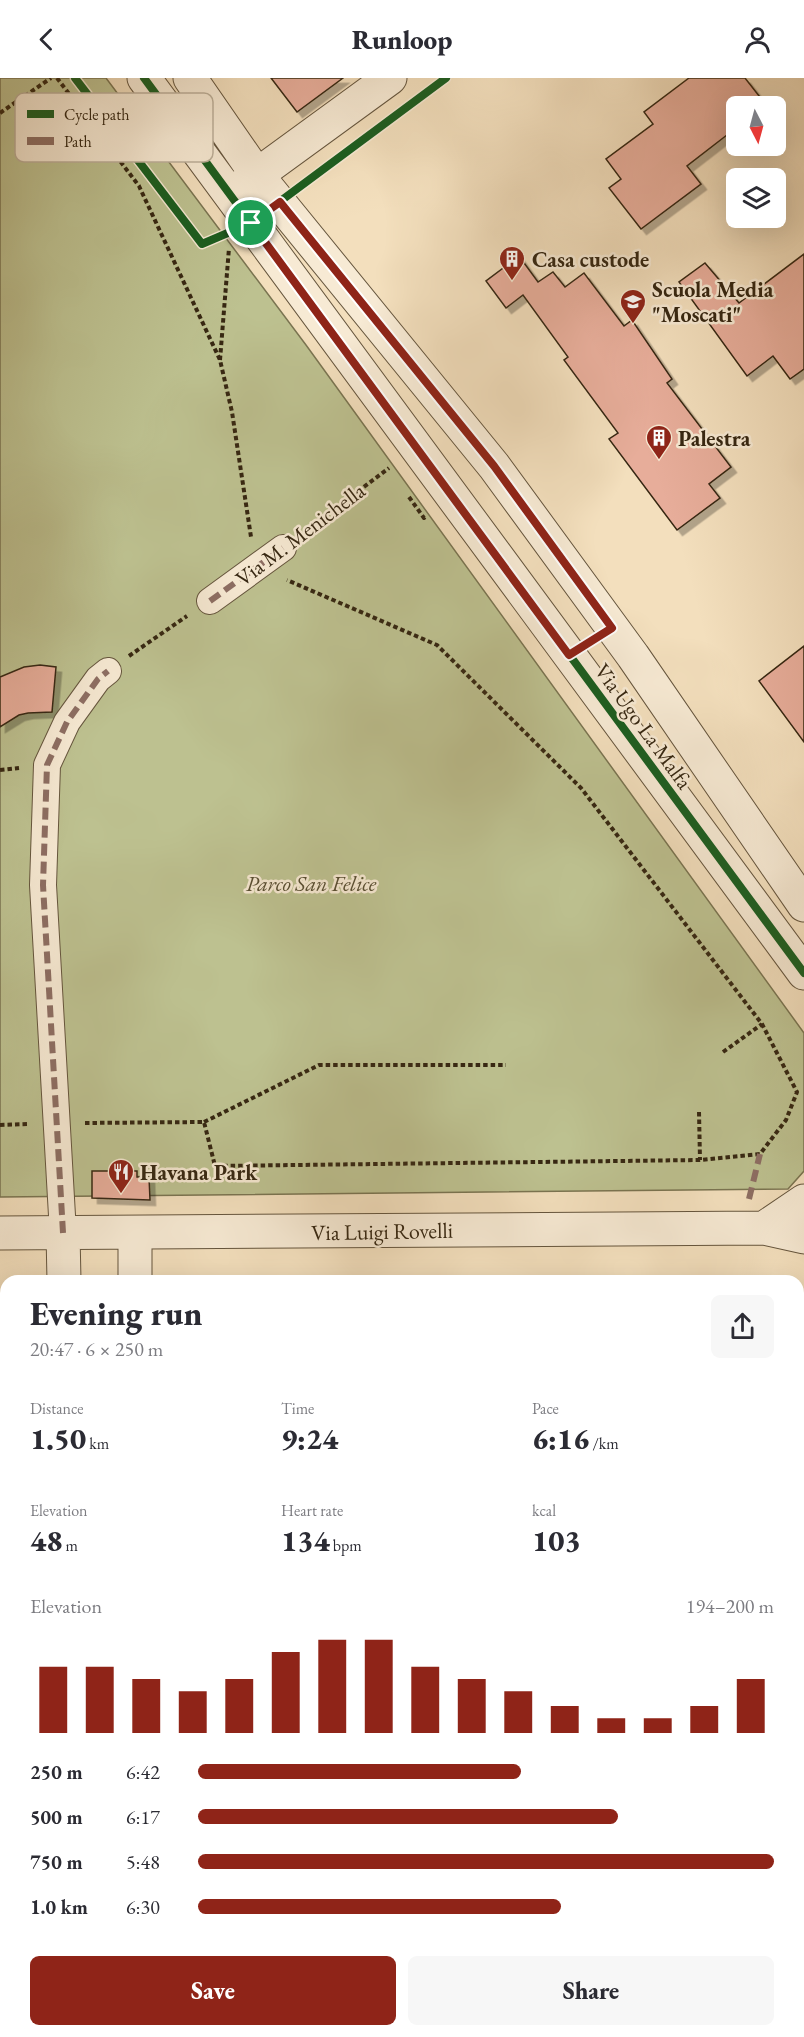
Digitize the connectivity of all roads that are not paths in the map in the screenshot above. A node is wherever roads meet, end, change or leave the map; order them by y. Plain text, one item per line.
1 (144, 78) edge
2 (190, 78) edge
3 (377, 82) edge
4 (155, 93) edge
5 (200, 93) edge
6 (213, 111) edge
7 (206, 162) edge
8 (257, 175) junction
9 (230, 195) junction
10 (283, 548) road end
11 (210, 601) road end
12 (612, 628) junction
13 (569, 655) junction
14 (108, 671) road end
15 (804, 905) edge
16 (801, 964) edge
17 (804, 1201) edge
18 (764, 1228) junction
19 (0, 1233) edge
20 (63, 1233) junction
21 (135, 1233) junction
22 (804, 1237) edge
23 (64, 1275) edge
24 (135, 1275) edge

1 - 4 street, Via Ugo La Malfa
2 - 5 street, Via Ugo La Malfa
3 - 8 street
6 - 8 street, Via Ugo La Malfa
7 - 9 street, Via Ugo La Malfa
8 - 9 street
8 - 12 street, Via Ugo La Malfa
9 - 13 street, Via Ugo La Malfa
10 - 11 street, Via M. Menichella
12 - 13 street, Via Ugo La Malfa
12 - 15 street, Via Ugo La Malfa
13 - 16 street, Via Ugo La Malfa
14 - 20 street
17 - 18 street
18 - 21 street, Via Luigi Rovelli
18 - 22 street, Via Luigi Rovelli
19 - 20 street, Via Luigi Rovelli
20 - 21 street, Via Luigi Rovelli
20 - 23 street
21 - 24 street

